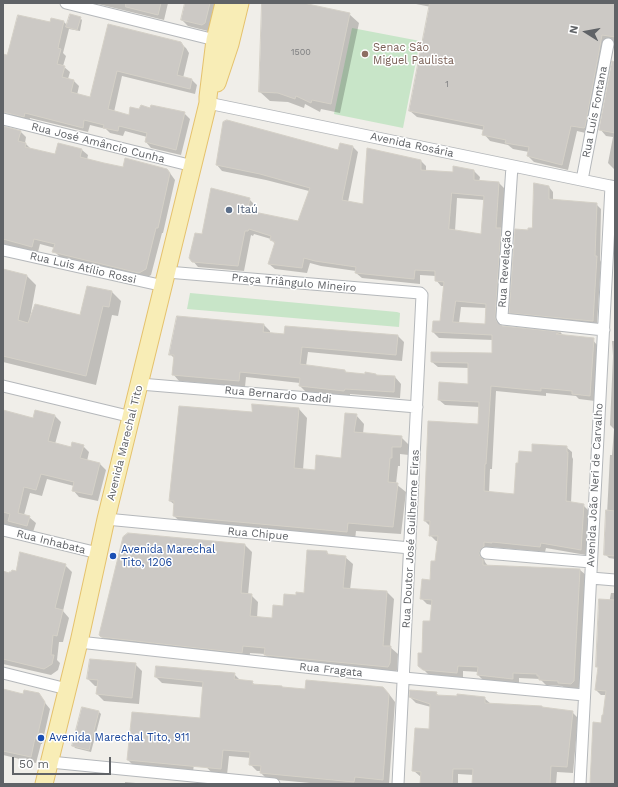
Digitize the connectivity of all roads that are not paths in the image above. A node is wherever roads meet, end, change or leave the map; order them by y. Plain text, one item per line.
1 (66, 3) edge
2 (224, 3) edge
3 (240, 3) edge
4 (215, 40) junction
5 (608, 44) dead end
6 (208, 103) junction
7 (3, 119) edge
8 (193, 166) junction
9 (512, 166) junction
10 (582, 180) junction
11 (613, 187) edge
12 (3, 250) edge
13 (165, 279) junction
14 (421, 294) joint
15 (604, 330) junction
16 (140, 384) junction
17 (3, 386) edge
18 (417, 407) junction
19 (132, 417) junction
20 (106, 519) junction
21 (3, 530) edge
22 (410, 548) junction
23 (98, 553) junction
24 (486, 553) dead end
25 (591, 562) junction
26 (591, 578) junction
27 (615, 580) edge
28 (78, 642) junction
29 (3, 673) edge
30 (404, 678) junction
31 (67, 689) junction
32 (584, 695) junction
33 (50, 762) junction
34 (44, 784) edge
35 (274, 784) edge
36 (398, 784) edge
37 (580, 784) edge

1 - 4 street
2 - 4 main road
3 - 6 main road, Avenida Marechal Tito
4 - 6 main road
5 - 10 street, Rua Luís Fontana
6 - 8 main road, Avenida Marechal Tito
6 - 9 street, Avenida Rosária
7 - 8 street, Rua José Amâncio Cunha
8 - 13 main road, Avenida Marechal Tito
9 - 10 street, Avenida Rosária
9 - 15 street, Rua Revelação
10 - 11 street, Avenida Rosária
11 - 15 street, Avenida João Neri de Carvalho
12 - 13 street, Rua Luis Atílio Rossi
13 - 14 street, Praça Triângulo Mineiro
13 - 16 main road, Avenida Marechal Tito
14 - 18 street, Rua Doutor José Guilherme Eiras
15 - 25 street, Avenida João Neri de Carvalho
16 - 18 street, Rua Bernardo Daddi
16 - 19 main road, Avenida Marechal Tito
17 - 19 street
18 - 22 street, Rua Doutor José Guilherme Eiras
19 - 20 main road, Avenida Marechal Tito
20 - 22 street, Rua Chipue
20 - 23 main road, Avenida Marechal Tito
21 - 23 street, Rua Inhabata
22 - 30 street, Rua Doutor José Guilherme Eiras
23 - 28 main road, Avenida Marechal Tito
24 - 25 street
25 - 26 street, Avenida João Neri de Carvalho
26 - 27 street
26 - 32 street, Avenida João Neri de Carvalho
28 - 30 street, Rua Fragata
28 - 31 main road, Avenida Marechal Tito
29 - 31 street
30 - 32 street, Rua Fragata
30 - 36 street, Rua Doutor José Guilherme Eiras
31 - 33 main road, Avenida Marechal Tito
32 - 37 street, Avenida João Neri de Carvalho
33 - 34 main road, Avenida Marechal Tito
33 - 35 street

